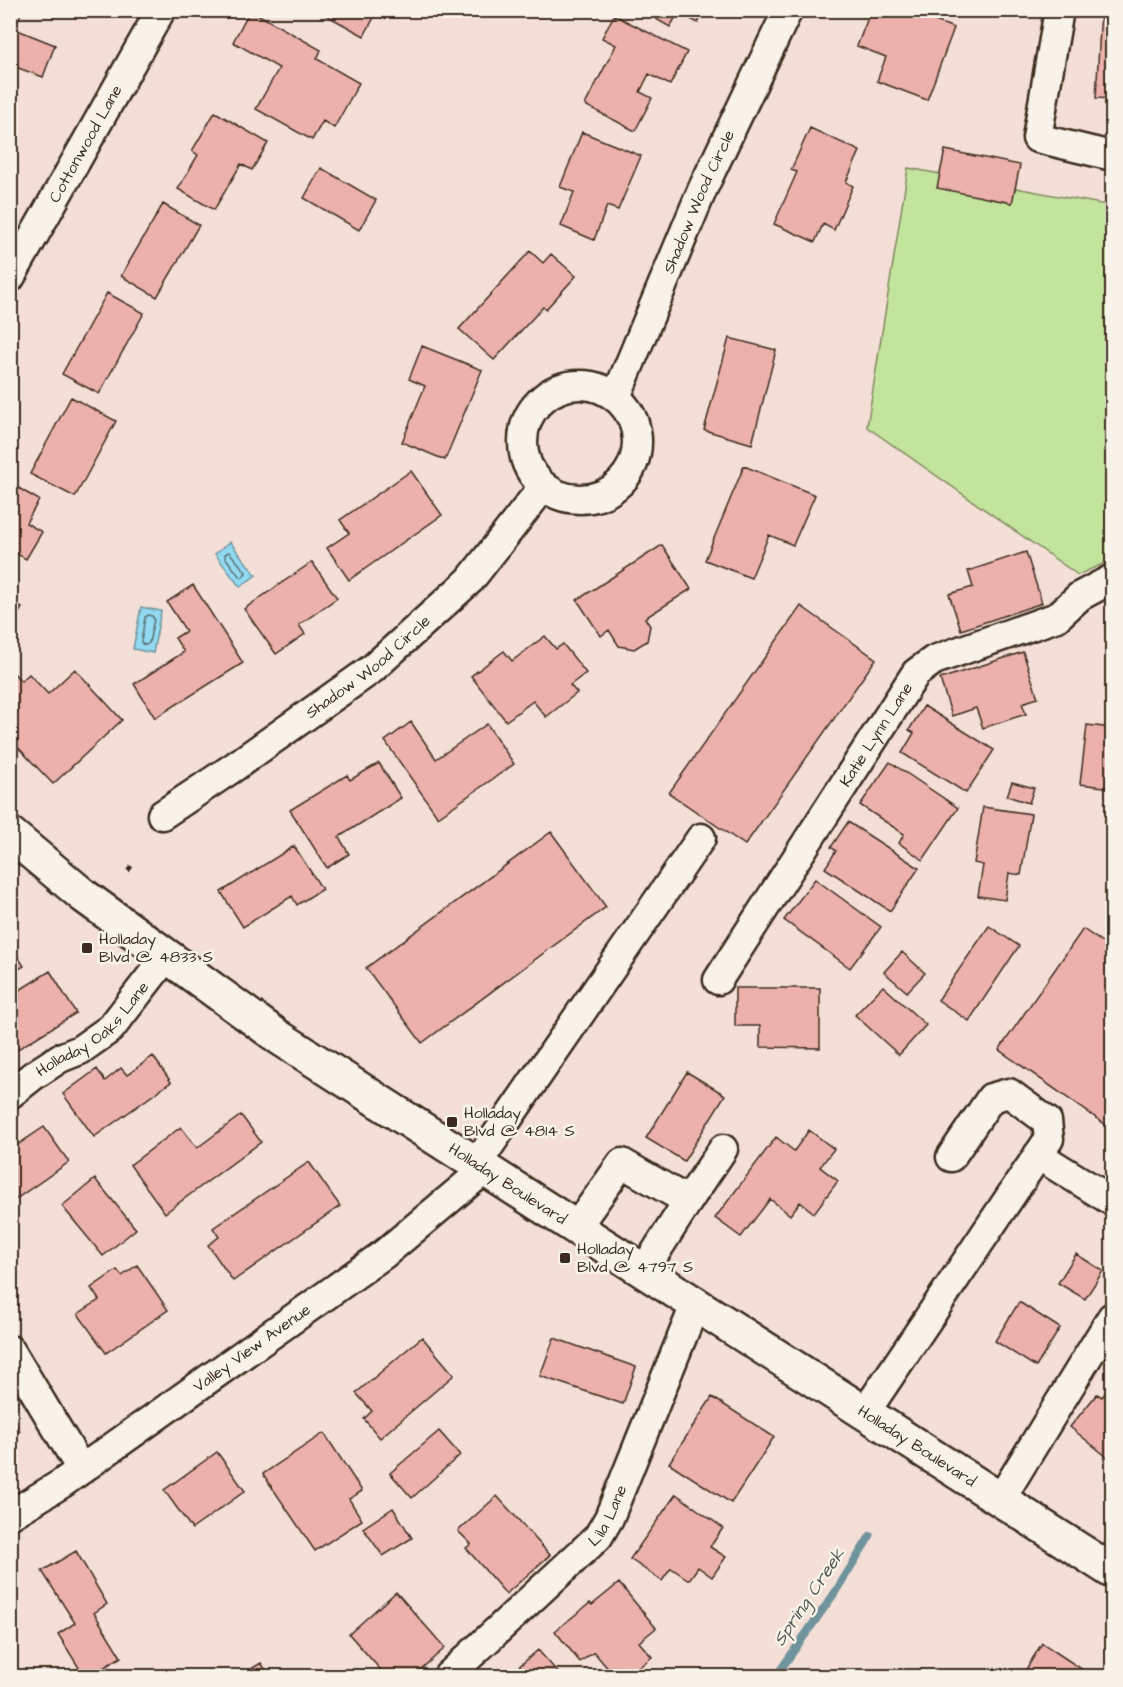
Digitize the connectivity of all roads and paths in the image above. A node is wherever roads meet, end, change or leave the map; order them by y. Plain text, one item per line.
1 (161, 10) edge
2 (788, 10) edge
3 (1059, 10) edge
4 (1113, 156) edge
5 (10, 278) edge
6 (616, 397) junction
7 (543, 487) junction
8 (1113, 579) edge
9 (162, 815) dead end
10 (10, 834) edge
11 (701, 838) dead end
12 (133, 864) dead end
13 (128, 871) dead end
14 (166, 957) junction
15 (718, 980) dead end
16 (10, 1094) edge
17 (723, 1149) dead end
18 (1038, 1155) junction
19 (951, 1156) dead end
20 (480, 1168) junction
21 (687, 1201) junction
22 (1113, 1201) edge
23 (575, 1229) junction
24 (643, 1272) junction
25 (695, 1305) junction
26 (1113, 1317) edge
27 (10, 1350) edge
28 (864, 1414) junction
29 (81, 1469) junction
30 (1000, 1500) junction
31 (10, 1515) edge
32 (1113, 1571) edge
33 (448, 1677) edge

1 - 5 street, Cottonwood Lane
2 - 6 street, Shadow Wood Circle
3 - 4 street
6 - 7 street
6 - 7 street
7 - 9 street, Shadow Wood Circle
8 - 15 street, Katie Lynn Lane
10 - 14 main road, Holladay Boulevard
11 - 20 street, Valley View Avenue
12 - 13 path
14 - 16 street, Holladay Oaks Lane
14 - 20 main road, Holladay Boulevard
17 - 21 street
18 - 19 street
18 - 22 street
18 - 28 street
20 - 23 main road, Holladay Boulevard
20 - 29 street, Valley View Avenue
21 - 23 street
21 - 24 street
23 - 24 main road, Holladay Boulevard
24 - 25 main road, Holladay Boulevard
25 - 28 main road, Holladay Boulevard
25 - 33 street, Lila Lane
26 - 30 street
27 - 29 street
28 - 30 main road, Holladay Boulevard
29 - 31 street, Valley View Avenue
30 - 32 main road, Holladay Boulevard

